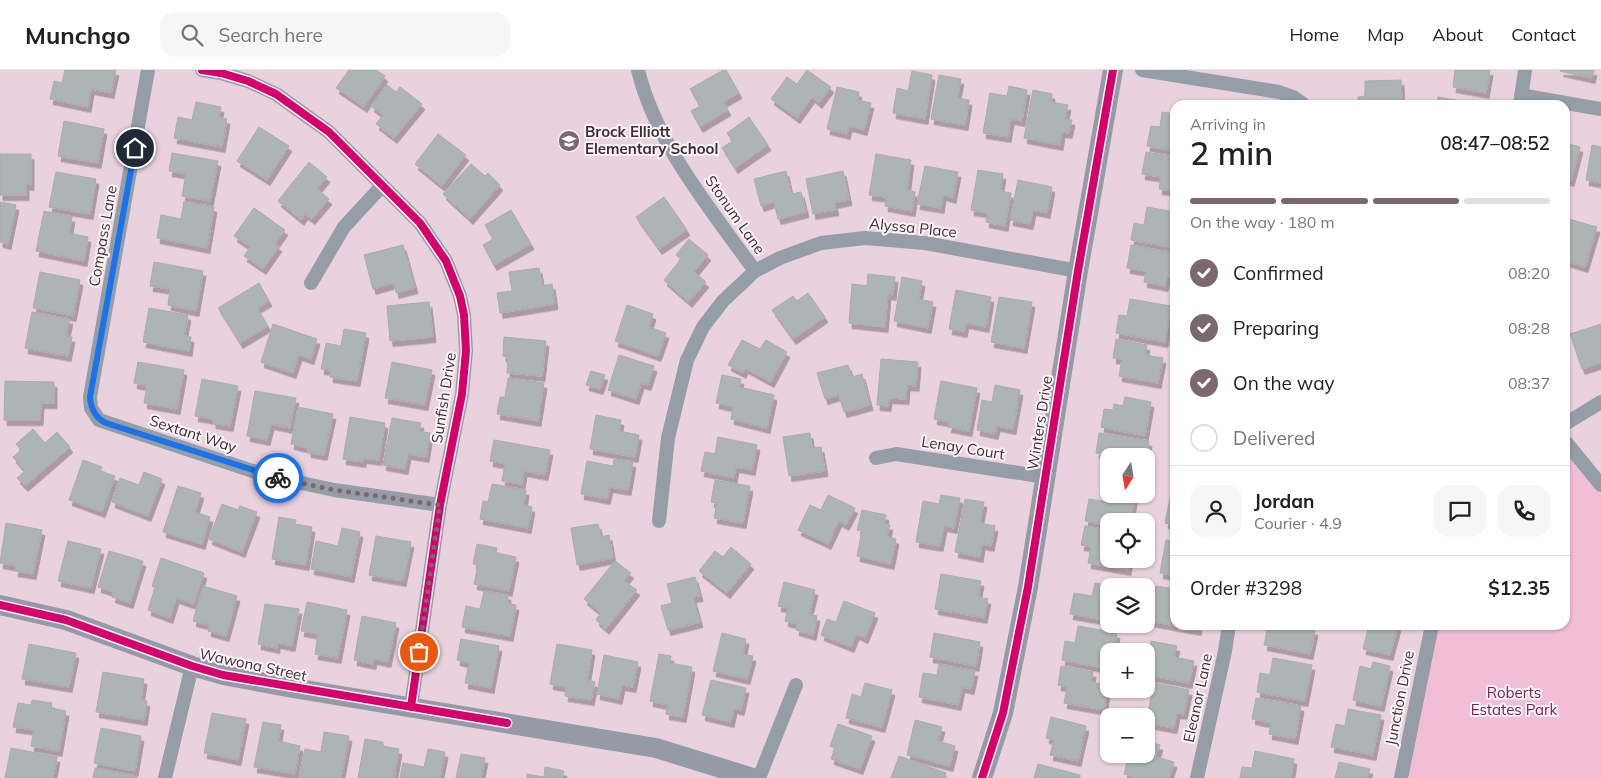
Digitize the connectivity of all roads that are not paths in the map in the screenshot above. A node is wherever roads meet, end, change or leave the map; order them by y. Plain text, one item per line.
1 (148, 70) edge
2 (202, 70) edge
3 (638, 70) edge
4 (1113, 70) edge
5 (1142, 70) edge
6 (1525, 70) edge
7 (1297, 100) edge
8 (1521, 100) edge
9 (1570, 106) edge
10 (1601, 109) edge
11 (382, 186) junction
12 (755, 271) junction
13 (1078, 271) junction
14 (311, 283) dead end
15 (1601, 402) edge
16 (91, 408) joint
17 (1570, 421) edge
18 (1570, 447) edge
19 (876, 458) dead end
20 (1045, 477) junction
21 (1601, 485) edge
22 (440, 505) junction
23 (659, 521) dead end
24 (0, 607) edge
25 (1228, 630) edge
26 (1431, 630) edge
27 (192, 666) junction
28 (796, 685) dead end
29 (411, 707) junction
30 (165, 778) edge
31 (753, 778) edge
32 (760, 778) edge
33 (982, 778) edge
34 (1197, 778) edge
35 (1400, 778) edge

1 - 16 street, Compass Lane
2 - 11 street, Sunfish Drive
3 - 12 street, Stonum Lane
4 - 13 street, Winters Drive
5 - 7 street
6 - 8 street
9 - 10 street
11 - 14 street
11 - 22 street, Sunfish Drive
12 - 13 street, Alyssa Place
12 - 23 street, Alyssa Place
13 - 20 street, Winters Drive
15 - 17 street
16 - 22 street, Sextant Way
18 - 21 street
19 - 20 street, Lenay Court
20 - 33 street, Winters Drive
22 - 29 street, Sunfish Drive
24 - 27 street, Wawona Street
25 - 34 street, Eleanor Lane
26 - 35 street, Junction Drive
27 - 29 street, Wawona Street
27 - 30 street
28 - 32 street
29 - 31 street, Wawona Street

